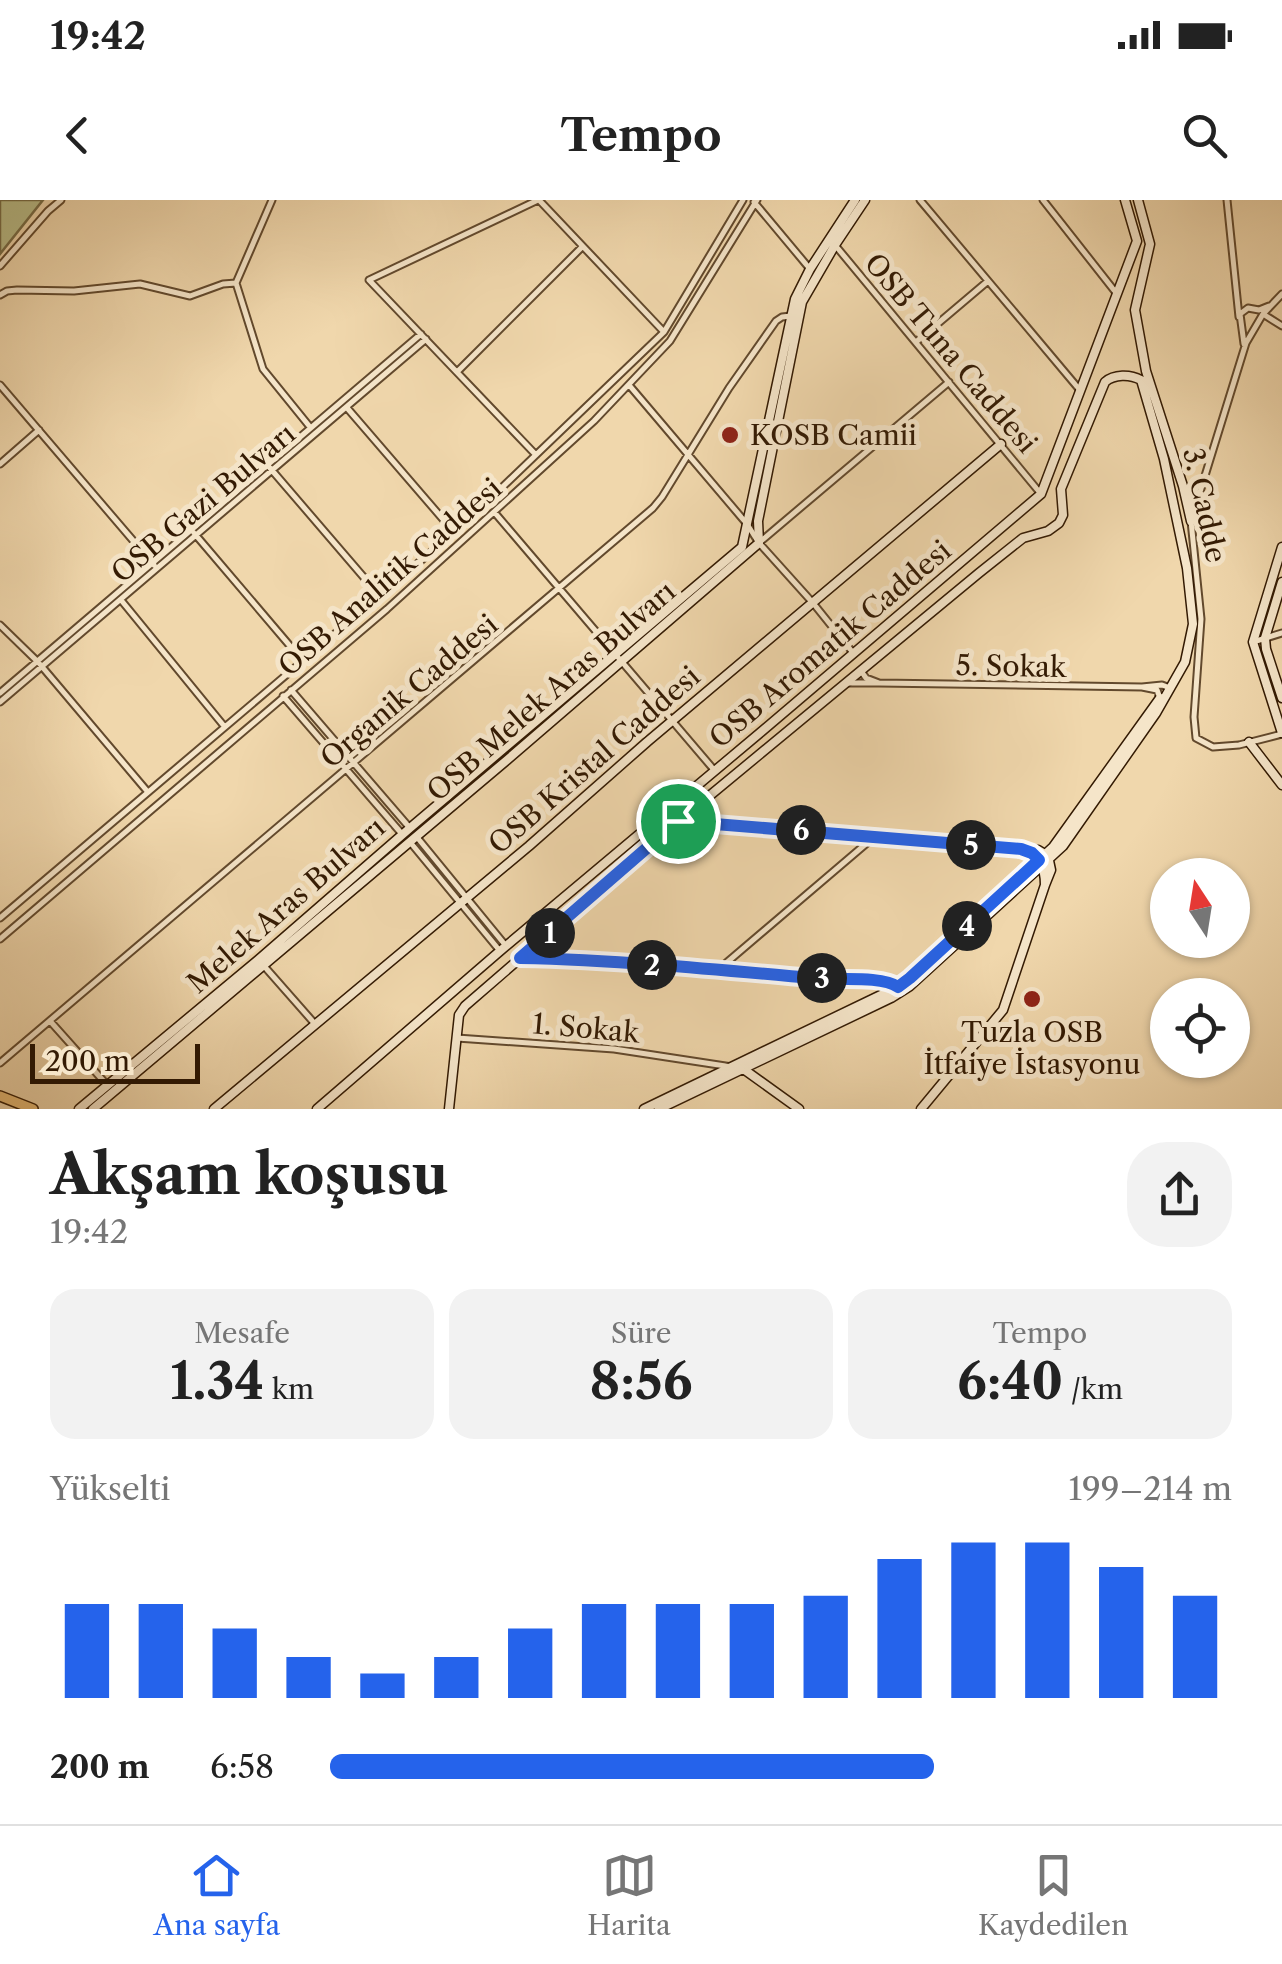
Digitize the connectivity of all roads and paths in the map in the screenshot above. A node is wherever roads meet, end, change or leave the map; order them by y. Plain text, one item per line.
1 (61, 200) edge
2 (272, 200) edge
3 (538, 200) edge
4 (743, 200) edge
5 (855, 200) edge
6 (866, 200) edge
7 (920, 200) edge
8 (1043, 200) edge
9 (1125, 200) edge
10 (1138, 200) edge
11 (1227, 200) edge
12 (756, 201) edge
13 (832, 242) junction
14 (582, 247) junction
15 (0, 266) edge
16 (813, 272) junction
17 (988, 282) junction
18 (236, 283) junction
19 (1236, 288) junction
20 (1117, 294) junction
21 (1282, 294) edge
22 (0, 295) edge
23 (1270, 306) junction
24 (1253, 308) junction
25 (1266, 316) junction
26 (794, 317) junction
27 (1239, 319) junction
28 (1257, 325) junction
29 (1282, 326) edge
30 (664, 332) junction
31 (424, 337) junction
32 (916, 342) junction
33 (1242, 357) junction
34 (458, 371) junction
35 (949, 382) junction
36 (0, 385) edge
37 (629, 385) junction
38 (1080, 391) junction
39 (778, 393) junction
40 (345, 406) junction
41 (39, 430) junction
42 (313, 431) junction
43 (1002, 444) junction
44 (536, 454) junction
45 (688, 456) junction
46 (0, 464) edge
47 (270, 468) junction
48 (1041, 494) junction
49 (495, 513) junction
50 (1191, 521) junction
51 (747, 524) junction
52 (454, 532) junction
53 (194, 533) junction
54 (758, 543) junction
55 (1282, 547) edge
56 (154, 565) junction
57 (1282, 582) edge
58 (561, 588) junction
59 (379, 595) junction
60 (118, 596) junction
61 (813, 603) junction
62 (1200, 608) junction
63 (1194, 624) junction
64 (0, 625) edge
65 (1282, 633) edge
66 (1266, 638) junction
67 (1253, 642) junction
68 (854, 654) junction
69 (619, 656) junction
70 (302, 660) junction
71 (40, 664) junction
72 (861, 671) junction
73 (846, 682) junction
74 (275, 683) junction
75 (879, 683) junction
76 (1142, 686) junction
77 (1170, 688) junction
78 (0, 694) edge
79 (287, 694) junction
80 (1160, 698) junction
81 (1282, 698) edge
82 (0, 702) edge
83 (673, 720) junction
84 (224, 726) junction
85 (1282, 734) edge
86 (1249, 742) junction
87 (354, 763) junction
88 (346, 770) junction
89 (715, 771) junction
90 (1282, 785) edge
91 (148, 791) junction
92 (678, 821) junction
93 (410, 835) junction
94 (874, 836) junction
95 (1021, 849) joint
96 (1044, 860) junction
97 (463, 900) junction
98 (0, 918) edge
99 (0, 939) edge
100 (503, 948) junction
101 (530, 949) junction
102 (520, 958) junction
103 (548, 958) junction
104 (261, 963) junction
105 (718, 970) junction
106 (871, 981) junction
107 (898, 990) junction
108 (453, 992) junction
109 (887, 992) junction
110 (465, 1006) junction
111 (50, 1021) junction
112 (315, 1024) junction
113 (457, 1038) junction
114 (0, 1063) edge
115 (711, 1064) junction
116 (738, 1067) junction
117 (719, 1073) junction
118 (110, 1088) junction
119 (0, 1096) edge
120 (34, 1109) edge
121 (80, 1109) edge
122 (93, 1109) edge
123 (214, 1109) edge
124 (317, 1109) edge
125 (449, 1109) edge
126 (644, 1109) edge
127 (659, 1109) edge
128 (798, 1109) edge
129 (920, 1109) edge

1 - 15 street
2 - 18 street
3 - 14 street
3 - 31 street
4 - 30 street
5 - 13 street
6 - 13 street
7 - 17 street
8 - 20 street
9 - 20 street, OSB Aromatik Caddesi
10 - 50 street, 3. Cadde
11 - 19 street
12 - 16 street
12 - 37 street, OSB Analitik Caddesi
13 - 16 street
13 - 32 street, OSB Tuna Caddesi
14 - 30 street
14 - 34 street
16 - 26 street
17 - 32 street
17 - 38 street
18 - 22 street
18 - 42 street
19 - 24 street
19 - 27 street
20 - 38 street, OSB Aromatik Caddesi
21 - 23 street
23 - 24 street
23 - 25 street
24 - 25 street
24 - 27 street
24 - 28 street
25 - 28 street
25 - 29 street
26 - 39 street
26 - 45 street, Organik Caddesi
27 - 28 street
27 - 33 street
28 - 33 street
30 - 44 street
31 - 34 street
31 - 40 street, OSB Gazi Bulvarı
32 - 35 street, OSB Tuna Caddesi
33 - 50 street
34 - 44 street
35 - 43 street, OSB Tuna Caddesi
35 - 54 street
36 - 41 street
37 - 45 street
37 - 49 street, OSB Analitik Caddesi
38 - 48 street, OSB Aromatik Caddesi
39 - 51 street
39 - 54 street
40 - 42 street, OSB Gazi Bulvarı
40 - 52 street
41 - 46 street
41 - 56 street
42 - 47 street, OSB Gazi Bulvarı
43 - 48 street, OSB Tuna Caddesi
43 - 61 street, OSB Kristal Caddesi
44 - 52 street
45 - 51 street
45 - 58 street, Organik Caddesi
47 - 53 street, OSB Gazi Bulvarı
47 - 59 street
48 - 68 street, OSB Aromatik Caddesi
49 - 58 street
49 - 79 street, OSB Analitik Caddesi
50 - 62 street, 3. Cadde
51 - 54 street
51 - 69 street
52 - 59 street
53 - 56 street, OSB Gazi Bulvarı
53 - 70 street
54 - 61 street
54 - 69 street, OSB Melek Aras Bulvarı
55 - 67 street
56 - 60 street, OSB Gazi Bulvarı
57 - 66 street
58 - 69 street
58 - 87 street, Organik Caddesi
59 - 70 street
60 - 71 street, OSB Gazi Bulvarı
60 - 84 street
61 - 68 street
61 - 83 street, OSB Kristal Caddesi
62 - 63 street
62 - 86 street, 3. Cadde
63 - 72 street
63 - 77 street
64 - 71 street
65 - 66 street
66 - 67 street
66 - 81 street
67 - 85 street
68 - 89 street, OSB Aromatik Caddesi
69 - 83 street
69 - 93 street, OSB Melek Aras Bulvarı
70 - 74 street
71 - 78 street, OSB Gazi Bulvarı
71 - 82 street, OSB Gazi Bulvarı
71 - 91 street
72 - 73 street
72 - 75 street
73 - 75 street, 5. Sokak
73 - 92 street
74 - 79 street
74 - 84 street
75 - 76 street, 5. Sokak
76 - 77 street, 5. Sokak
76 - 80 street
77 - 80 street
77 - 96 street
79 - 87 street
79 - 88 street
79 - 99 street, OSB Analitik Caddesi
80 - 96 street
83 - 89 street
83 - 97 street, OSB Kristal Caddesi
84 - 91 street
85 - 86 street, 3. Cadde
86 - 90 street
87 - 88 street, Organik Caddesi
87 - 93 street
88 - 93 street
88 - 111 street, Organik Caddesi
89 - 100 street, OSB Aromatik Caddesi
91 - 98 street
92 - 94 street
92 - 101 street
93 - 97 street
93 - 104 street, OSB Melek Aras Bulvarı
94 - 95 street
94 - 105 street
95 - 96 street
96 - 107 street
96 - 129 street
97 - 100 street
97 - 112 street, OSB Kristal Caddesi
100 - 108 street, OSB Aromatik Caddesi
101 - 102 street
101 - 103 street
102 - 103 street
102 - 110 street
103 - 105 street
104 - 112 street
104 - 118 street, OSB Melek Aras Bulvarı
105 - 106 street
106 - 107 street
106 - 109 street
107 - 109 street
107 - 116 street
108 - 110 street
108 - 124 street, OSB Aromatik Caddesi
109 - 116 street
110 - 113 street
111 - 114 street, Organik Caddesi
111 - 118 street
112 - 123 street, OSB Kristal Caddesi
113 - 115 street, 1. Sokak
113 - 125 street
115 - 116 street, 1. Sokak
115 - 117 street
116 - 117 street
116 - 127 street
116 - 128 street
117 - 126 street
118 - 121 street
118 - 122 street, OSB Melek Aras Bulvarı
119 - 120 main road

